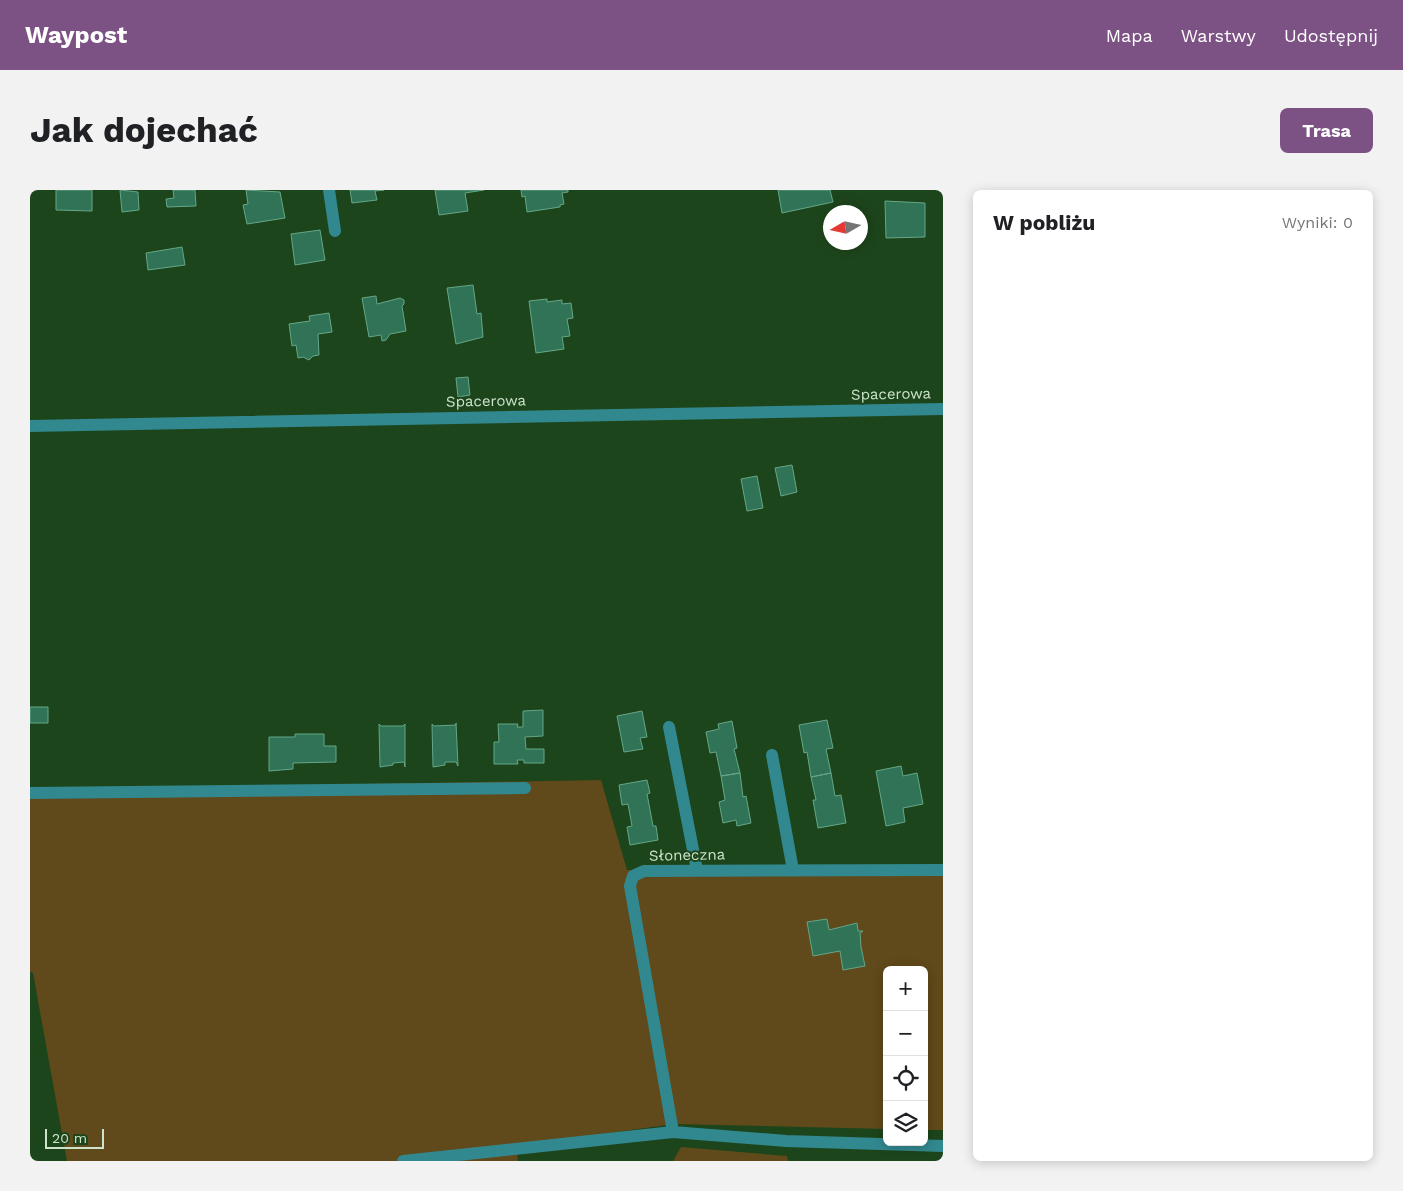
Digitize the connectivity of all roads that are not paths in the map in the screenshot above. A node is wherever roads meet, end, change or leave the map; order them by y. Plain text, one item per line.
1 (329, 190) edge
2 (334, 231) dead end
3 (943, 409) edge
4 (30, 426) edge
5 (669, 727) dead end
6 (772, 755) dead end
7 (525, 788) dead end
8 (30, 793) edge
9 (697, 870) junction
10 (793, 870) junction
11 (943, 870) edge
12 (674, 1132) junction
13 (943, 1146) edge
14 (403, 1161) edge

1 - 2 street
3 - 4 street, Spacerowa
5 - 9 street
6 - 10 street
7 - 8 street
9 - 10 street, Słoneczna
9 - 12 street, Słoneczna
10 - 11 street, Słoneczna
12 - 13 street
12 - 14 street

